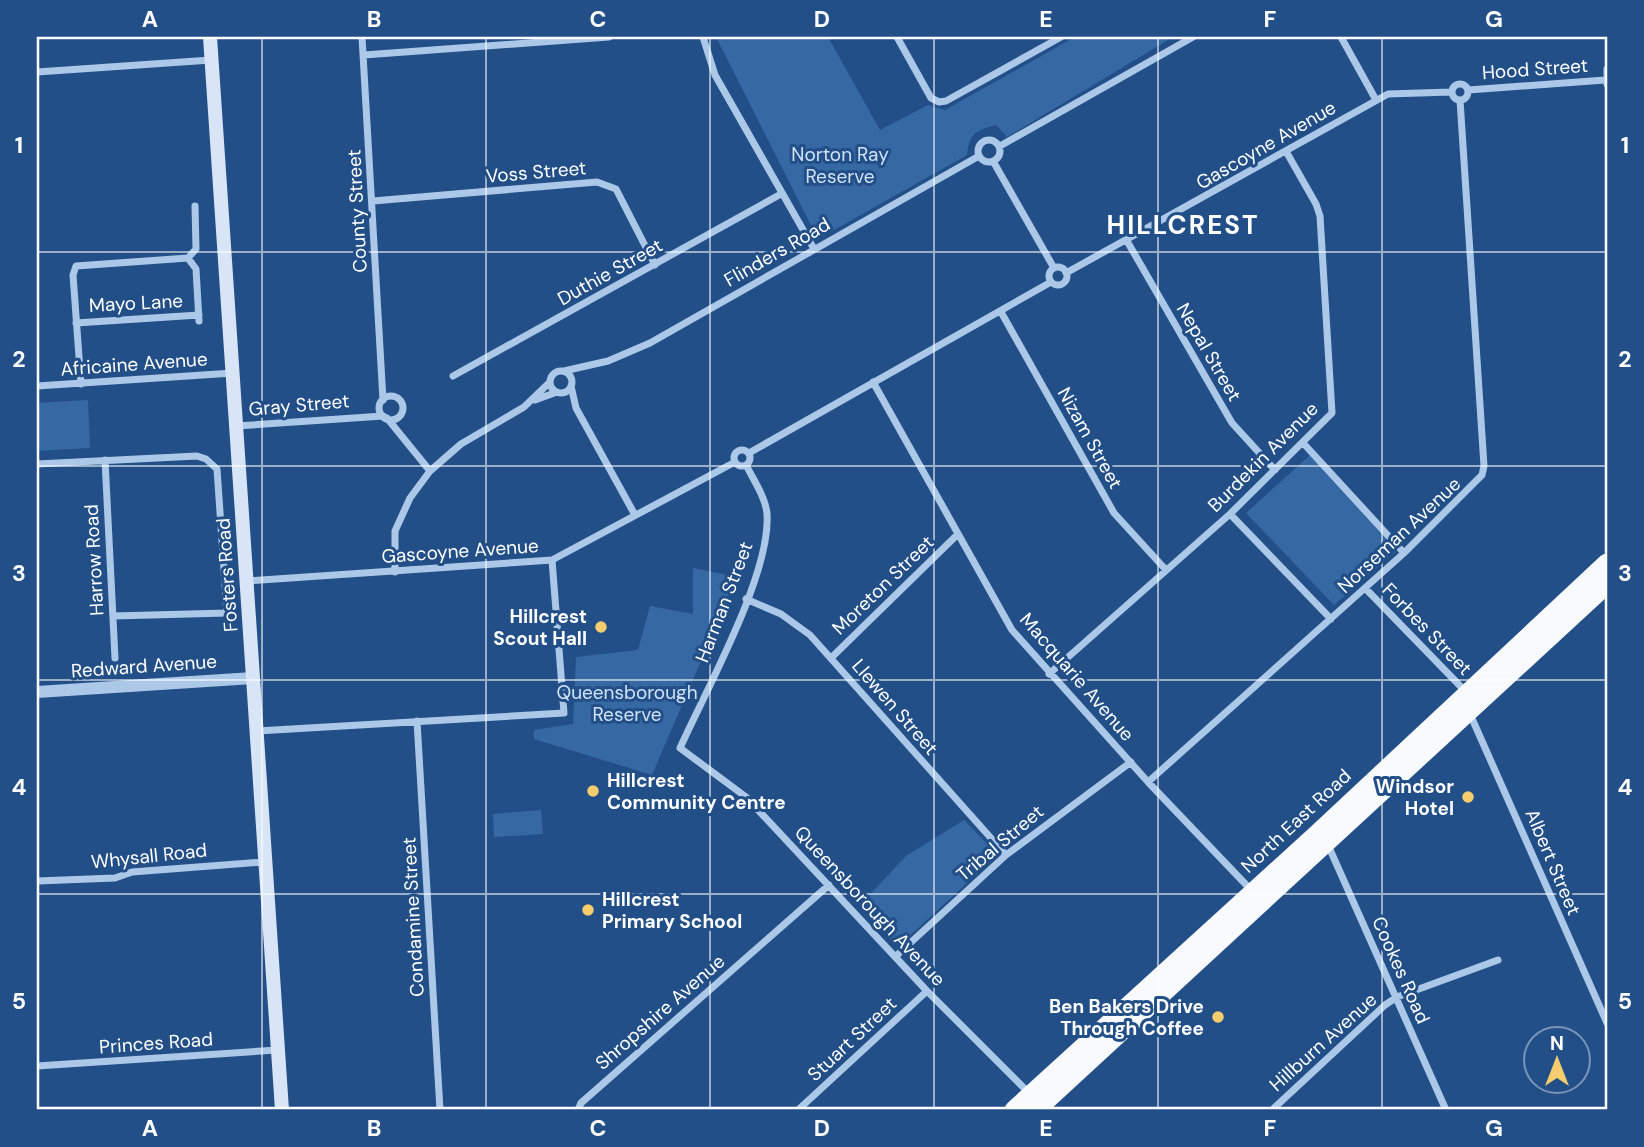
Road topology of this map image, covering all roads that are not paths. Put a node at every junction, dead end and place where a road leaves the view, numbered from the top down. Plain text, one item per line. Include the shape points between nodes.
1 (211, 37) edge
2 (362, 37) edge
3 (609, 37) edge
4 (703, 37) edge
5 (897, 37) edge
6 (1061, 37) edge
7 (1193, 37) edge
8 (1341, 37) edge
9 (364, 55) junction
10 (212, 60) junction
11 (1607, 69) edge
12 (37, 72) edge
13 (1606, 82) edge
14 (1468, 90) junction
15 (1451, 92) junction
16 (1376, 100) junction
17 (1460, 100) junction
18 (1000, 146) junction
19 (1287, 153) junction
20 (979, 156) junction
21 (993, 161) junction
22 (781, 194) junction
23 (373, 201) junction
24 (195, 206) dead end
25 (1127, 241) junction
26 (814, 249) junction
27 (188, 258) junction
28 (654, 265) junction
29 (1054, 268) junction
30 (1066, 273) junction
31 (1051, 282) junction
32 (1001, 312) junction
33 (76, 323) junction
34 (587, 367) junction
35 (564, 371) junction
36 (233, 373) junction
37 (453, 376) dead end
38 (550, 382) junction
39 (873, 383) junction
40 (80, 384) junction
41 (383, 384) junction
42 (572, 384) junction
43 (37, 386) edge
44 (559, 393) junction
45 (393, 396) junction
46 (381, 402) junction
47 (531, 402) junction
48 (576, 408) junction
49 (364, 415) junction
50 (400, 415) junction
51 (385, 417) junction
52 (236, 426) junction
53 (396, 433) junction
54 (1304, 444) junction
55 (749, 453) junction
56 (105, 460) junction
57 (735, 462) junction
58 (37, 464) edge
59 (746, 465) junction
60 (1275, 470) junction
61 (430, 471) junction
62 (1230, 514) junction
63 (635, 515) junction
64 (957, 535) junction
65 (1404, 553) junction
66 (552, 560) junction
67 (1607, 562) edge
68 (1166, 570) junction
69 (395, 572) junction
70 (247, 581) junction
71 (1607, 584) edge
72 (1365, 588) junction
73 (746, 599) junction
74 (113, 616) junction
75 (1331, 620) junction
76 (832, 657) junction
77 (115, 658) dead end
78 (1049, 674) junction
79 (253, 678) junction
80 (37, 692) edge
81 (1469, 703) junction
82 (417, 721) junction
83 (257, 730) junction
84 (680, 748) joint
85 (1131, 762) junction
86 (1148, 782) junction
87 (1323, 839) junction
88 (1006, 855) junction
89 (264, 862) junction
90 (37, 881) edge
91 (829, 885) junction
92 (1259, 897) junction
93 (896, 956) junction
94 (1497, 960) dead end
95 (927, 991) junction
96 (1397, 998) junction
97 (1607, 1023) edge
98 (277, 1050) junction
99 (37, 1066) edge
100 (1036, 1103) edge
101 (282, 1110) edge
102 (440, 1110) edge
103 (578, 1110) edge
104 (798, 1110) edge
105 (1014, 1110) edge
106 (1272, 1110) edge
107 (1446, 1110) edge

1 - 10 main road, Fosters Road
2 - 9 street, County Street
3 - 9 street
4 - 22 street via 715,75
5 - 6 street via 931,98 939,102
7 - 18 street
8 - 16 street
9 - 23 street, County Street
10 - 12 street
10 - 36 main road, Fosters Road
11 - 13 street
13 - 14 street, Hood Street
14 - 15 street, Hood Street via 1458,84
14 - 17 street
15 - 16 street, Gascoyne Avenue via 1388,94
15 - 17 street
16 - 19 street, Gascoyne Avenue
17 - 65 street, Norseman Avenue via 1484,466 1477,482
18 - 20 street via 986,140 978,148
18 - 21 street
19 - 25 street, Gascoyne Avenue
19 - 54 street, Burdekin Avenue via 1320,216 1332,402 1329,418
20 - 21 street
20 - 26 street, Flinders Road
21 - 29 street
22 - 26 street
22 - 28 street, Duthie Street
23 - 28 street, Voss Street via 597,182 615,189
23 - 41 street, County Street
24 - 27 street via 196,249
25 - 30 street, Gascoyne Avenue
25 - 60 street, Nepal Street via 1232,423
26 - 34 street, Flinders Road via 650,343
27 - 33 street via 76,266
27 - 33 street, Mayo Lane via 196,269 199,318
28 - 37 street, Duthie Street
29 - 30 street
29 - 31 street via 1049,274
30 - 31 street via 1062,284
31 - 32 street
32 - 39 street
32 - 68 street, Nizam Street via 1114,513
33 - 40 street
34 - 35 street, Flinders Road
34 - 42 street, Flinders Road
35 - 38 street via 554,373
35 - 42 street
36 - 40 street, Africaine Avenue
36 - 52 main road, Fosters Road
38 - 44 street
38 - 47 street
39 - 55 street
39 - 64 street, Macquarie Avenue
40 - 43 street, Africaine Avenue
41 - 45 street
41 - 46 street, County Street
42 - 44 street, Flinders Road
42 - 48 street
44 - 47 street
44 - 48 street
45 - 46 street, Gray Street
45 - 50 street via 403,405
46 - 49 street, Gray Street
46 - 51 street, County Street
47 - 61 street via 461,444
48 - 63 street
49 - 51 street, Gray Street
49 - 52 street, Gray Street
50 - 51 street, Gray Street
50 - 53 street
51 - 53 street
52 - 70 main road, Fosters Road
53 - 61 street
54 - 60 street, Burdekin Avenue
54 - 65 street
55 - 57 street, Gascoyne Avenue via 737,451
55 - 59 street
56 - 58 street
56 - 74 street, Harrow Road
56 - 74 street via 197,456 217,469 227,613
57 - 59 street
57 - 63 street, Gascoyne Avenue
59 - 73 street, Harman Street via 767,512 764,552
60 - 62 street, Burdekin Avenue
61 - 69 street via 410,498 395,531
62 - 68 street, Burdekin Avenue
62 - 75 street
63 - 66 street, Gascoyne Avenue
64 - 76 street, Moreton Street
64 - 78 street, Macquarie Avenue via 1012,630
65 - 72 street, Norseman Avenue
66 - 69 street, Gascoyne Avenue
66 - 82 street via 564,713
67 - 81 highway, North East Road
68 - 78 street, Burdekin Avenue
69 - 70 street, Gascoyne Avenue
70 - 79 main road, Fosters Road
71 - 81 highway, North East Road
72 - 75 street, Norseman Avenue
72 - 81 street, Forbes Street
73 - 76 street, Llewen Street via 781,614
73 - 84 street, Harman Street
74 - 77 street, Harrow Road
75 - 86 street, Norseman Avenue
76 - 88 street, Llewen Street
78 - 85 street, Macquarie Avenue
79 - 80 street, Redward Avenue
79 - 83 main road, Fosters Road
81 - 87 highway, North East Road
81 - 97 street, Albert Street
82 - 83 street
82 - 102 street, Condamine Street
83 - 89 main road, Fosters Road
84 - 91 street, Queensborough Avenue via 746,797
85 - 86 street, Macquarie Avenue
85 - 88 street, Tribal Street
86 - 92 street, Macquarie Avenue
87 - 92 highway, North East Road
87 - 96 street, Cookes Road
88 - 93 street, Tribal Street
89 - 90 street, Whysall Road via 132,872 115,878
89 - 98 main road, Fosters Road
91 - 93 street, Queensborough Avenue
91 - 103 street, Shropshire Avenue
92 - 100 highway, North East Road
93 - 95 street, Queensborough Avenue
94 - 96 street, Hillburn Avenue
95 - 100 street, Queensborough Avenue
95 - 104 street, Stuart Street
96 - 106 street, Hillburn Avenue
96 - 107 street, Cookes Road
98 - 99 street, Princes Road
98 - 101 main road, Fosters Road
100 - 105 highway, North East Road

